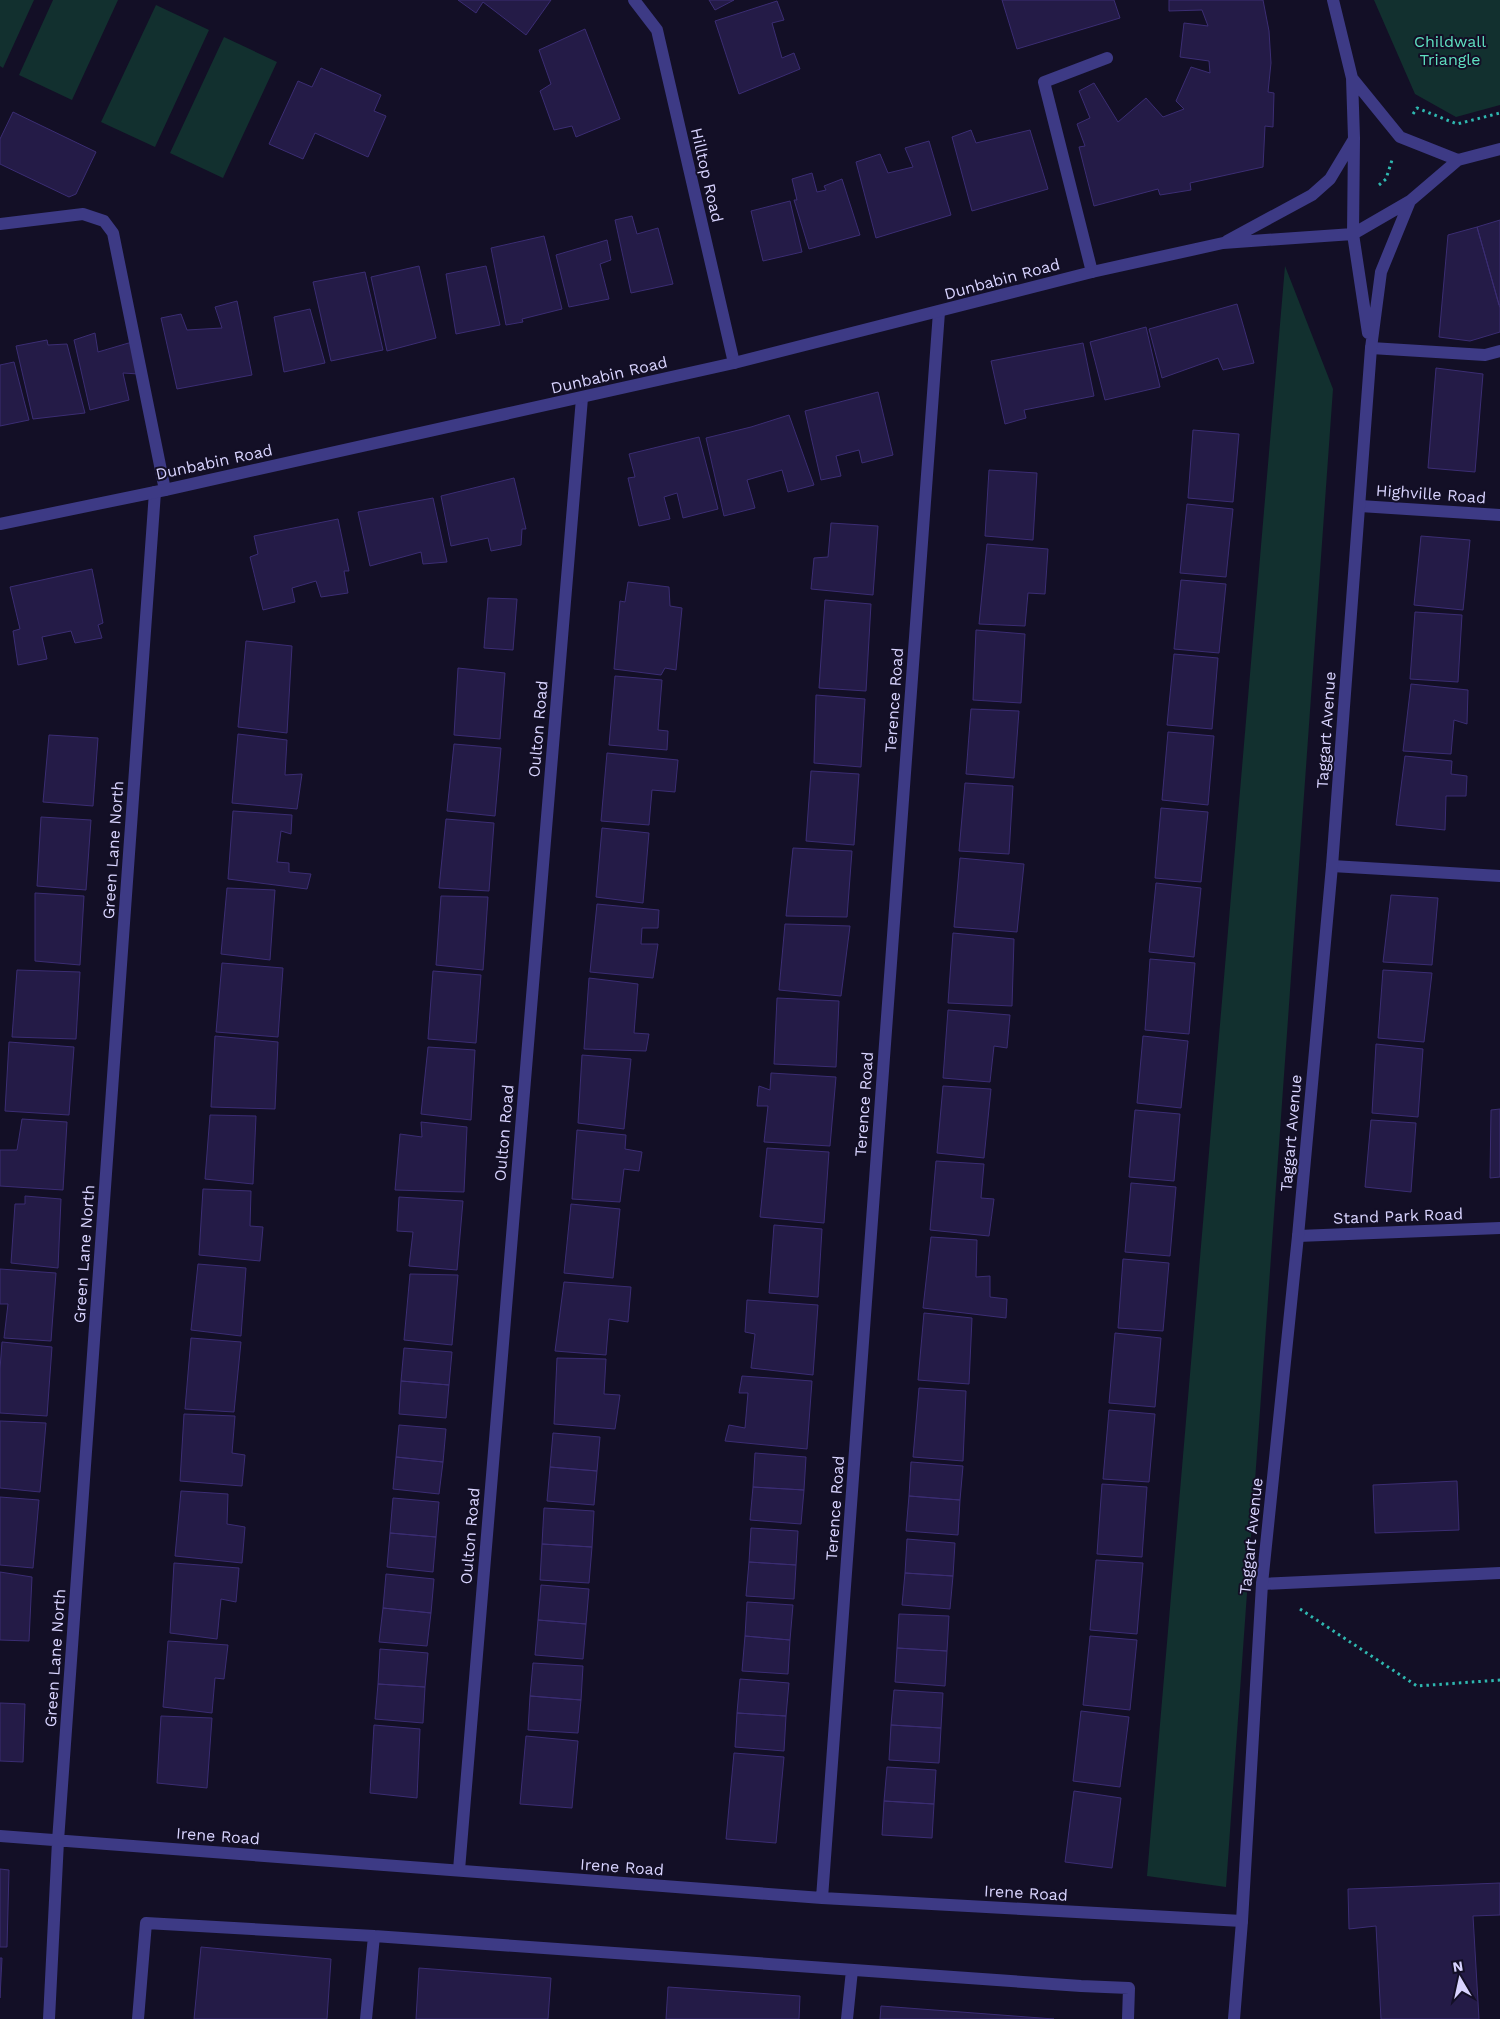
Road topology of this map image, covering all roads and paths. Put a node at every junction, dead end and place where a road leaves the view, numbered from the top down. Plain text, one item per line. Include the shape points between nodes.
1 (634, 0) edge
2 (1333, 0) edge
3 (1107, 58) dead end
4 (1352, 78) junction
5 (1354, 138) junction
6 (1500, 149) edge
7 (1458, 160) junction
8 (1410, 201) junction
9 (0, 224) edge
10 (1352, 234) junction
11 (1223, 243) junction
12 (1092, 272) junction
13 (939, 312) junction
14 (1370, 348) junction
15 (1500, 352) edge
16 (734, 363) junction
17 (582, 398) junction
18 (160, 491) junction
19 (1360, 506) junction
20 (1500, 515) edge
21 (0, 524) edge
22 (1332, 866) junction
23 (1500, 876) edge
24 (1500, 1228) edge
25 (1298, 1236) junction
26 (1500, 1572) edge
27 (1262, 1584) junction
28 (1500, 1680) edge
29 (0, 1836) edge
30 (58, 1841) junction
31 (458, 1870) junction
32 (822, 1898) junction
33 (1242, 1921) junction
34 (374, 1936) junction
35 (852, 1970) junction
36 (50, 2019) edge
37 (138, 2019) edge
38 (366, 2019) edge
39 (847, 2019) edge
40 (1128, 2019) edge
41 (1234, 2019) edge

1 - 16 street, Hilltop Road via 656,30
2 - 4 street
3 - 12 street via 1044,82
4 - 5 street, Taggart Avenue
4 - 7 street via 1400,138
5 - 10 street, Taggart Avenue
5 - 11 street, Dunbabin Road via 1330,179 1312,195
6 - 7 street
7 - 8 street
8 - 10 street
8 - 14 street, Taggart Avenue via 1381,272
9 - 18 street, Green Lane North via 83,214 104,222 113,233
10 - 11 street, Dunbabin Road
10 - 14 street, Taggart Avenue
11 - 12 street, Dunbabin Road
12 - 13 street, Dunbabin Road
13 - 16 street, Dunbabin Road
13 - 32 street, Terence Road
14 - 15 street via 1485,355
14 - 19 street, Taggart Avenue
16 - 17 street, Dunbabin Road
17 - 18 street, Dunbabin Road
17 - 31 street, Oulton Road
18 - 21 street, Dunbabin Road
18 - 30 street, Green Lane North
19 - 20 street, Highville Road
19 - 22 street, Taggart Avenue
22 - 23 street
22 - 25 street, Taggart Avenue
24 - 25 street, Stand Park Road
25 - 27 street, Taggart Avenue
26 - 27 street
27 - 28 path via 1417,1686
27 - 33 street, Taggart Avenue
29 - 30 street, Irene Road
30 - 31 street, Irene Road
30 - 36 street, Green Lane North
31 - 32 street, Irene Road
32 - 33 street, Irene Road
33 - 41 street, Taggart Avenue
34 - 35 street
34 - 37 street via 146,1923
34 - 38 street
35 - 39 street
35 - 40 street via 1129,1988

